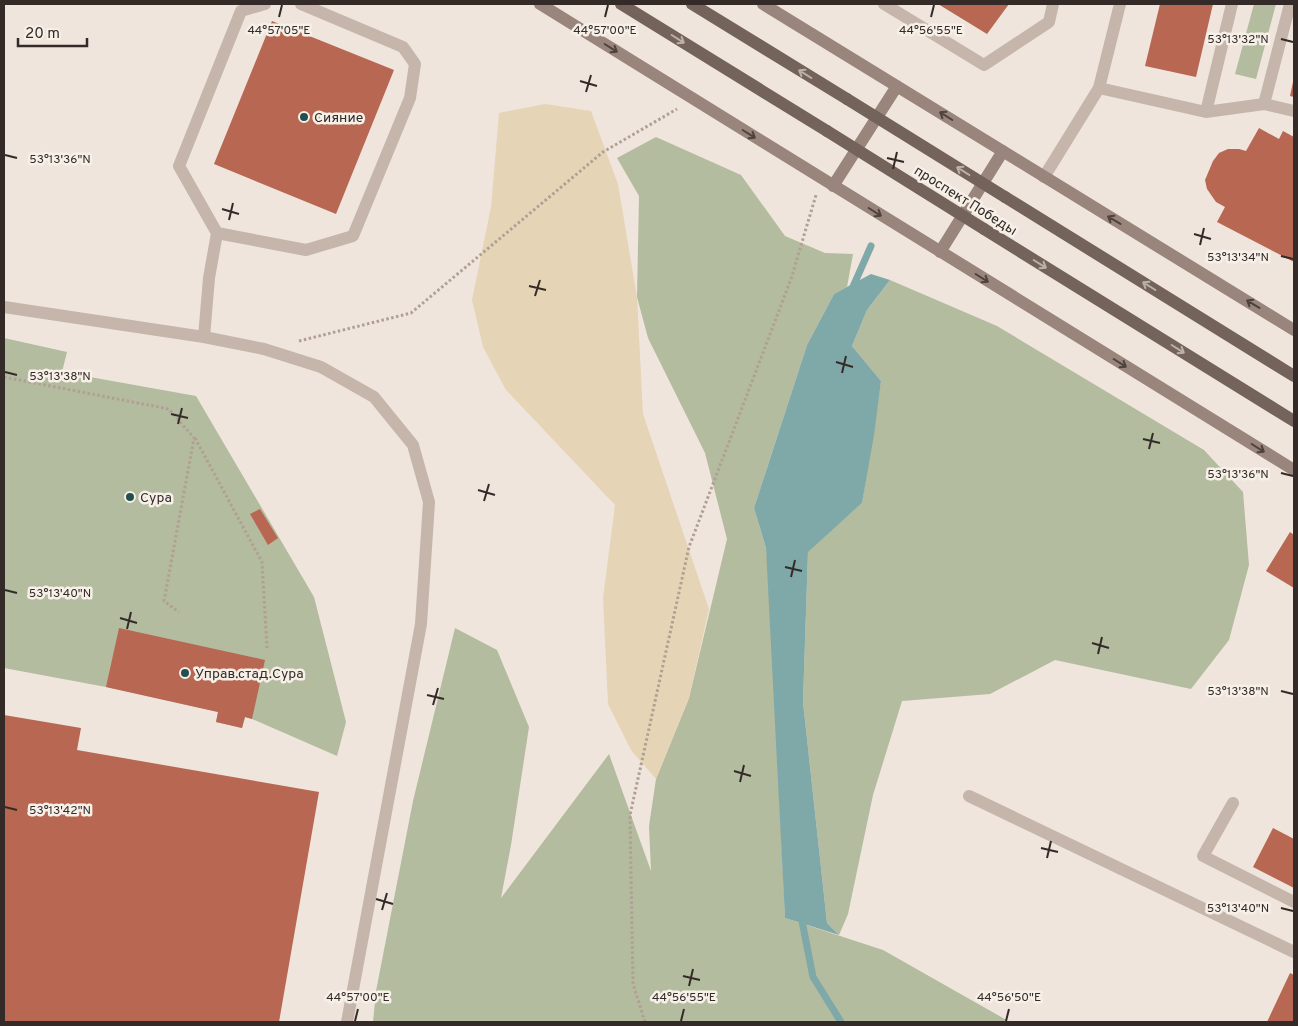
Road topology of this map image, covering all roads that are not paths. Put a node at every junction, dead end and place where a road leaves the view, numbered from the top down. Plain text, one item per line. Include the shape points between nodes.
1 (265, 4) edge
2 (301, 4) edge
3 (540, 4) edge
4 (621, 4) edge
5 (692, 4) edge
6 (763, 4) edge
7 (884, 4) edge
8 (1053, 4) edge
9 (1120, 4) edge
10 (1232, 4) edge
11 (1290, 4) edge
12 (896, 86) junction
13 (1099, 88) junction
14 (1264, 104) junction
15 (1294, 111) edge
16 (1206, 112) junction
17 (1003, 151) junction
18 (1044, 177) junction
19 (833, 186) junction
20 (217, 233) junction
21 (940, 252) junction
22 (4, 307) edge
23 (1294, 330) edge
24 (204, 337) junction
25 (1294, 376) edge
26 (1294, 421) edge
27 (1294, 470) edge
28 (969, 796) dead end
29 (1233, 803) dead end
30 (1294, 902) edge
31 (1294, 952) edge
32 (346, 1022) edge

1 - 20 street via 242,11 179,166
2 - 20 street via 403,47 415,64 410,98 353,236 306,250
3 -> 19 street
4 -> 26 main road, проспект Победы, bridge
25 -> 5 main road, проспект Победы, bridge
6 - 12 street
7 - 8 street via 984,65 1049,22
9 - 13 street
10 - 16 street
11 - 14 street
17 -> 12 street
12 - 19 street
13 - 16 street
13 - 18 street
14 - 15 street
14 - 16 street
17 - 18 street
17 - 21 street
23 -> 18 street
19 -> 21 street
20 - 24 street
21 -> 27 street
22 - 24 street
24 - 32 street via 264,349 321,368 374,397 413,445 429,502 421,624
28 - 31 street
29 - 30 street via 1203,856

